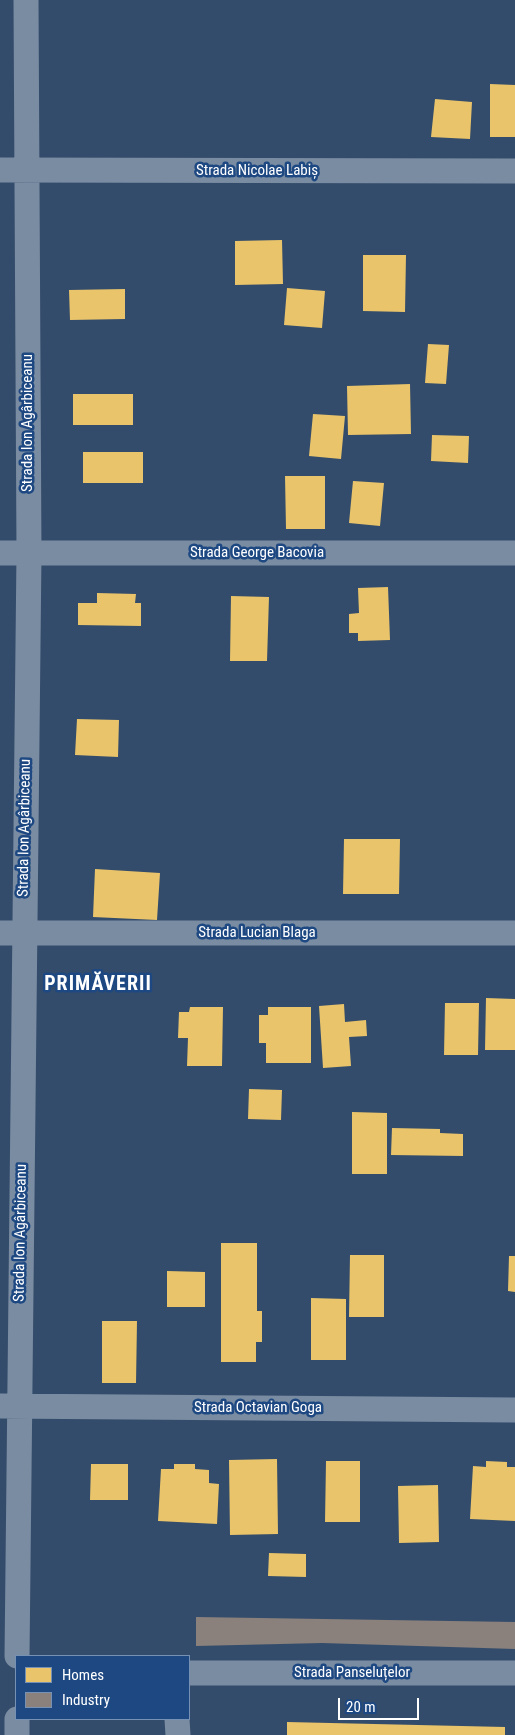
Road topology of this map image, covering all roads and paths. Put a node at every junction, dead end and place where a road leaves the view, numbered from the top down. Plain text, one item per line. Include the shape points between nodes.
1 (26, 0) edge
2 (0, 170) edge
3 (27, 170) junction
4 (515, 171) edge
5 (0, 553) edge
6 (29, 553) junction
7 (515, 553) edge
8 (12, 933) edge
9 (515, 933) edge
10 (10, 1406) edge
11 (515, 1410) edge
12 (18, 1655) edge
13 (190, 1673) edge
14 (515, 1673) edge
15 (17, 1720) edge
16 (177, 1720) edge
17 (17, 1735) edge
18 (178, 1735) edge

1 - 3 street, Strada Ion Agârbiceanu
2 - 3 street, Strada Nicolae Labiș
3 - 4 street, Strada Nicolae Labiș
3 - 6 street, Strada Ion Agârbiceanu
5 - 6 street, Strada George Bacovia
6 - 7 street, Strada George Bacovia
6 - 8 street, Strada Ion Agârbiceanu
8 - 9 street, Strada Lucian Blaga
8 - 10 street, Strada Ion Agârbiceanu
10 - 11 street, Strada Octavian Goga
10 - 12 street, Strada Ion Agârbiceanu
13 - 14 street, Strada Panseluțelor
15 - 17 street
16 - 18 street

